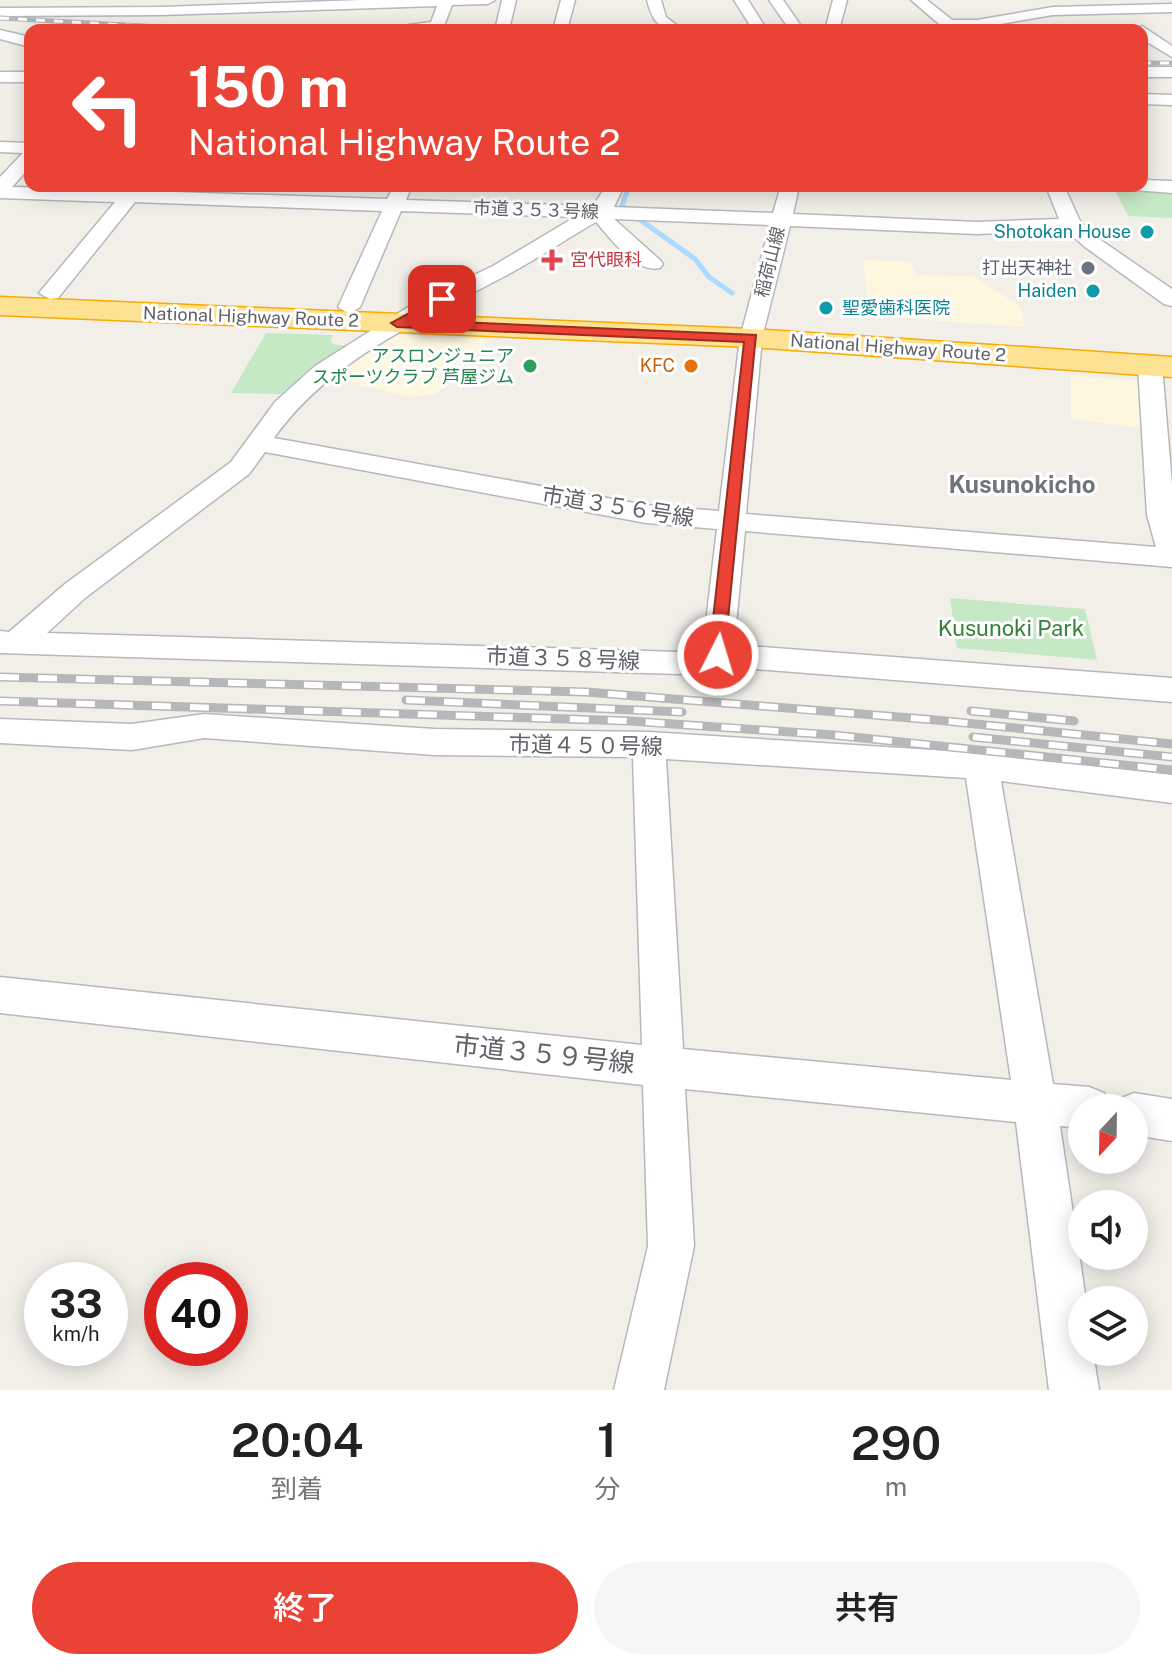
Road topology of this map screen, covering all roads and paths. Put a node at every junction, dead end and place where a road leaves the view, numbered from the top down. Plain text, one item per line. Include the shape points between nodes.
1 (488, 0) edge
2 (509, 0) edge
3 (568, 0) edge
4 (654, 0) edge
5 (741, 0) edge
6 (776, 0) edge
7 (840, 0) edge
8 (918, 0) edge
9 (446, 2) edge
10 (326, 3) edge
11 (1070, 5) edge
12 (164, 6) edge
13 (1172, 8) edge
14 (1121, 9) junction
15 (0, 12) edge
16 (150, 24) edge
17 (318, 24) edge
18 (438, 24) edge
19 (503, 24) edge
20 (562, 24) edge
21 (667, 24) edge
22 (756, 24) edge
23 (793, 24) edge
24 (834, 24) edge
25 (947, 24) edge
26 (973, 24) edge
27 (1136, 24) edge
28 (0, 34) edge
29 (1148, 37) edge
30 (24, 40) edge
31 (1172, 53) edge
32 (1148, 54) edge
33 (1148, 72) edge
34 (1172, 72) edge
35 (24, 78) edge
36 (3, 80) edge
37 (1148, 99) edge
38 (1172, 100) edge
39 (0, 147) edge
40 (24, 148) edge
41 (24, 163) edge
42 (1148, 186) edge
43 (1172, 187) edge
44 (0, 190) edge
45 (24, 190) edge
46 (134, 192) edge
47 (612, 192) edge
48 (788, 192) edge
49 (1058, 192) edge
50 (398, 195) edge
51 (598, 212) junction
52 (779, 221) junction
53 (1071, 224) junction
54 (653, 264) dead end
55 (0, 291) edge
56 (50, 293) junction
57 (1172, 299) edge
58 (0, 306) edge
59 (349, 307) junction
60 (409, 316) junction
61 (753, 330) junction
62 (1165, 362) edge
63 (259, 443) junction
64 (730, 522) junction
65 (1172, 556) edge
66 (8, 642) edge
67 (718, 655) junction
68 (1172, 690) edge
69 (0, 731) edge
70 (649, 745) junction
71 (981, 766) junction
72 (1172, 789) edge
73 (0, 995) edge
74 (663, 1067) junction
75 (1035, 1101) junction
76 (1068, 1105) edge
77 (1148, 1116) edge
78 (1172, 1120) edge
79 (639, 1390) edge
80 (1074, 1390) edge

1 - 9 street
2 - 19 street
3 - 20 street
4 - 21 street via 659,19
5 - 22 street
6 - 23 street
7 - 24 street
8 - 25 street
9 - 10 street
9 - 18 street
10 - 12 street
10 - 17 street
11 - 14 street
11 - 26 street
12 - 15 street
12 - 16 street
13 - 14 street
14 - 27 street
28 - 30 street
29 - 31 street
31 - 32 street
33 - 34 street
35 - 36 street
37 - 38 street
39 - 40 street
41 - 44 street
42 - 43 street
44 - 45 street, 市道３５３号線
46 - 50 street, 市道３５３号線
46 - 56 street
47 - 51 street
48 - 52 street, 稲荷山線
49 - 53 street
50 - 51 street, 市道３５３号線
50 - 59 street
51 - 52 street, 市道３５３号線
51 - 54 street
51 - 60 street
52 - 53 street, 市道３５３号線 via 977,228
52 - 61 street, 稲荷山線
53 - 57 street
55 - 56 highway, National Highway Route 2
56 - 59 highway, National Highway Route 2
58 - 60 highway, National Highway Route 2
59 - 60 highway, National Highway Route 2
60 - 61 highway, National Highway Route 2
60 - 63 street via 323,371 284,407
61 - 62 highway, National Highway Route 2
61 - 64 street, 稲荷山線
62 - 65 street via 1161,515
63 - 64 street, 市道３５６号線 via 646,514
63 - 66 street via 240,468
64 - 65 street, 市道３５６号線
64 - 67 street, 稲荷山線
66 - 67 street, 市道３５８号線 via 679,663
67 - 68 street, 市道３５８号線
69 - 70 street, 市道４５０号線 via 132,737 204,726 434,742
70 - 71 street, 市道４５０号線
70 - 74 street
71 - 72 street, 市道４５０号線
71 - 75 street
73 - 74 street, 市道３５９号線
74 - 75 street, 市道３５９号線
74 - 79 street via 671,1246
75 - 76 street, 市道３５９号線
75 - 80 street
77 - 78 street

